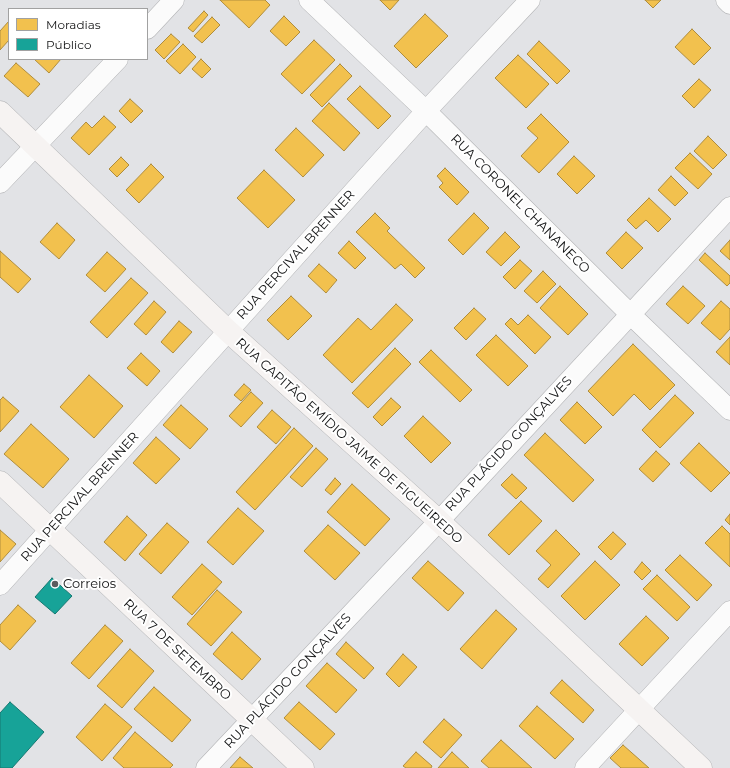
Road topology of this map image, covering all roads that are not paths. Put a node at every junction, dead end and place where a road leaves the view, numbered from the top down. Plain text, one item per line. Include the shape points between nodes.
1 (174, 0) edge
2 (309, 0) edge
3 (530, 0) edge
4 (726, 0) edge
5 (730, 4) edge
6 (148, 27) edge
7 (117, 60) edge
8 (426, 111) junction
9 (0, 112) edge
10 (36, 145) junction
11 (0, 183) edge
12 (730, 207) edge
13 (630, 314) junction
14 (228, 331) junction
15 (730, 410) edge
16 (0, 482) edge
17 (439, 521) junction
18 (50, 530) junction
19 (0, 585) edge
20 (730, 611) edge
21 (639, 709) junction
22 (251, 720) junction
23 (206, 768) edge
24 (303, 768) edge
25 (585, 768) edge
26 (701, 768) edge

1 - 6 street
2 - 8 street, RUA CORONEL CHANANECO
3 - 8 street, RUA PERCIVAL BRENNER
4 - 5 street
7 - 10 street
8 - 13 street, RUA CORONEL CHANANECO
8 - 14 street, RUA PERCIVAL BRENNER
9 - 10 main road, RUA CAPITÃO EMÍDIO JAIME DE FIGUEIREDO
10 - 11 street
10 - 14 main road, RUA CAPITÃO EMÍDIO JAIME DE FIGUEIREDO
12 - 13 street, RUA PLÁCIDO GONÇALVES
13 - 15 street, RUA CORONEL CHANANECO
13 - 17 street, RUA PLÁCIDO GONÇALVES
14 - 17 main road, RUA CAPITÃO EMÍDIO JAIME DE FIGUEIREDO
14 - 18 street, RUA PERCIVAL BRENNER
16 - 18 main road, RUA 7 DE SETEMBRO
17 - 21 main road, RUA CAPITÃO EMÍDIO JAIME DE FIGUEIREDO
17 - 22 street, RUA PLÁCIDO GONÇALVES
18 - 19 street, RUA PERCIVAL BRENNER
18 - 22 main road, RUA 7 DE SETEMBRO
20 - 21 street
21 - 25 street
21 - 26 main road, RUA CAPITÃO EMÍDIO JAIME DE FIGUEIREDO
22 - 23 street, RUA PLÁCIDO GONÇALVES
22 - 24 main road, RUA 7 DE SETEMBRO

